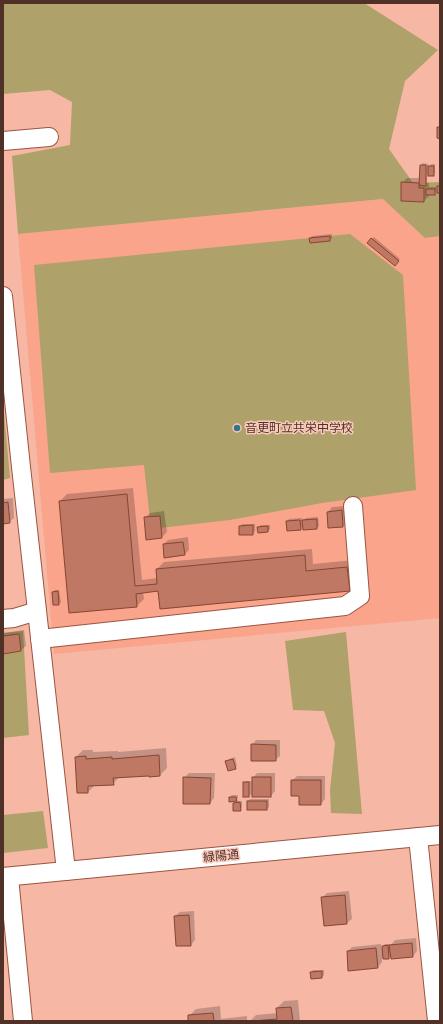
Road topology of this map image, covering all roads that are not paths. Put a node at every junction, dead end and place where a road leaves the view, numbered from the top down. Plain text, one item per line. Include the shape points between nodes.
1 (49, 137) dead end
2 (3, 141) edge
3 (3, 296) edge
4 (353, 506) dead end
5 (37, 612) junction
6 (3, 619) edge
7 (40, 639) junction
8 (440, 835) edge
9 (418, 837) junction
10 (66, 871) junction
11 (6, 877) edge
12 (23, 1021) edge
13 (437, 1021) edge

1 - 2 street
3 - 5 street
4 - 7 street via 360,596 345,606
5 - 6 street
5 - 7 street
7 - 10 street
8 - 9 street, 緑陽通
9 - 10 street, 緑陽通
9 - 13 street
10 - 11 street, 緑陽通
11 - 12 street

